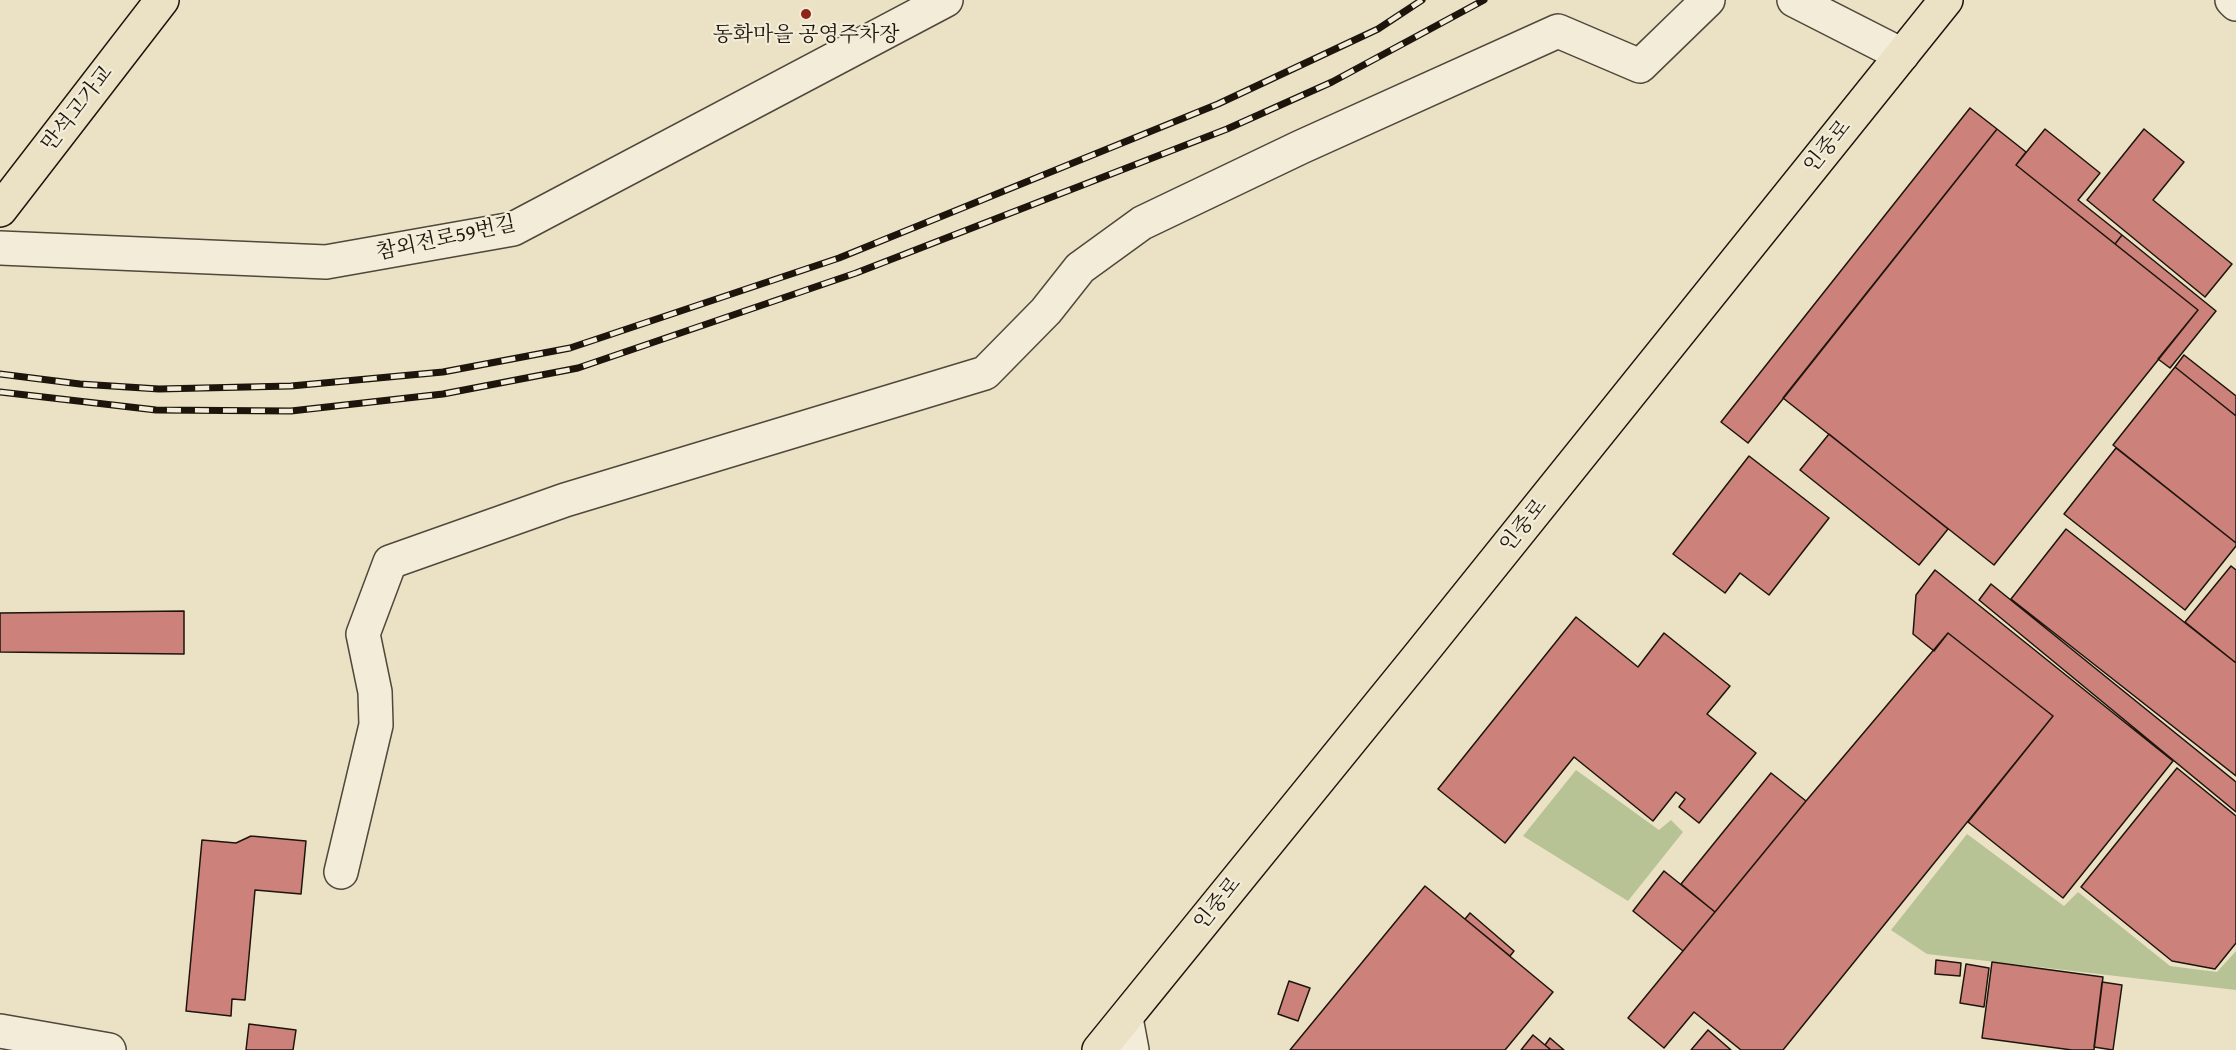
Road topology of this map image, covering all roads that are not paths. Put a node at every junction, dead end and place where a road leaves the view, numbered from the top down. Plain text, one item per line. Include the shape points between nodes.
1 (946, 0) edge
2 (1708, 0) edge
3 (1794, 0) edge
4 (1946, 0) edge
5 (2232, 0) edge
6 (159, 4) edge
7 (2236, 4) edge
8 (1902, 55) junction
9 (0, 210) edge
10 (0, 248) edge
11 (341, 872) dead end
12 (1126, 1018) junction
13 (0, 1031) edge
14 (109, 1050) edge
15 (1099, 1050) edge
16 (1132, 1050) edge

1 - 10 street, 참외전로59번길 via 513,229 326,262
2 - 11 street via 1640,66 1558,31 1142,223 1080,268 1046,311 985,373 565,500 390,562 363,634 375,692 376,725
3 - 8 street
4 - 8 main road, 인중로
5 - 7 street
6 - 9 main road, 만석고가교
8 - 12 main road, 인중로
12 - 15 main road, 인중로
12 - 16 street
13 - 14 street

